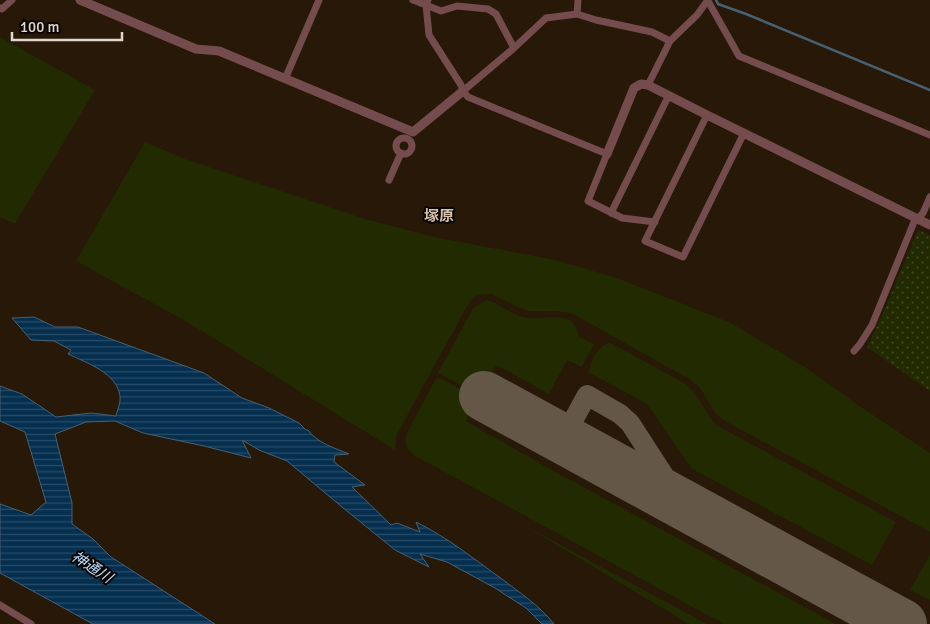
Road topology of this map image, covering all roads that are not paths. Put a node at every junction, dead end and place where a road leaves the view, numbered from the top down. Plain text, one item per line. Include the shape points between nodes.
1 (12, 0) edge
2 (80, 0) edge
3 (319, 0) edge
4 (413, 0) edge
5 (578, 0) edge
6 (708, 1) edge
7 (427, 2) edge
8 (0, 8) edge
9 (577, 14) junction
10 (670, 41) junction
11 (514, 48) junction
12 (285, 79) junction
13 (648, 85) junction
14 (463, 91) junction
15 (669, 96) junction
16 (707, 115) junction
17 (744, 133) junction
18 (409, 135) junction
19 (930, 135) edge
20 (607, 154) junction
21 (389, 180) dead end
22 (930, 197) edge
23 (611, 213) junction
24 (918, 218) junction
25 (654, 222) junction
26 (930, 225) edge
27 (854, 351) dead end
28 (0, 606) edge
29 (31, 624) edge

1 - 8 street
2 - 12 street via 196,48 219,51
3 - 12 street
4 - 7 street
5 - 9 street
6 - 10 street
6 - 19 street via 740,56
7 - 11 street via 441,11 457,6 488,9 496,14
7 - 14 street via 429,35
9 - 10 street via 652,32
9 - 11 street via 546,18
10 - 13 street
11 - 14 street
12 - 18 street
13 - 15 street
13 - 20 street via 634,88
14 - 18 street
14 - 20 street via 468,97
15 - 16 street
15 - 23 street
16 - 17 street
16 - 25 street
17 - 24 street
17 - 25 street via 683,257 645,240
18 - 21 street via 397,142 396,148 401,153
20 - 23 street via 588,201
22 - 24 street via 924,213
23 - 25 street via 622,218
24 - 26 street
24 - 27 street via 872,325
28 - 29 street

